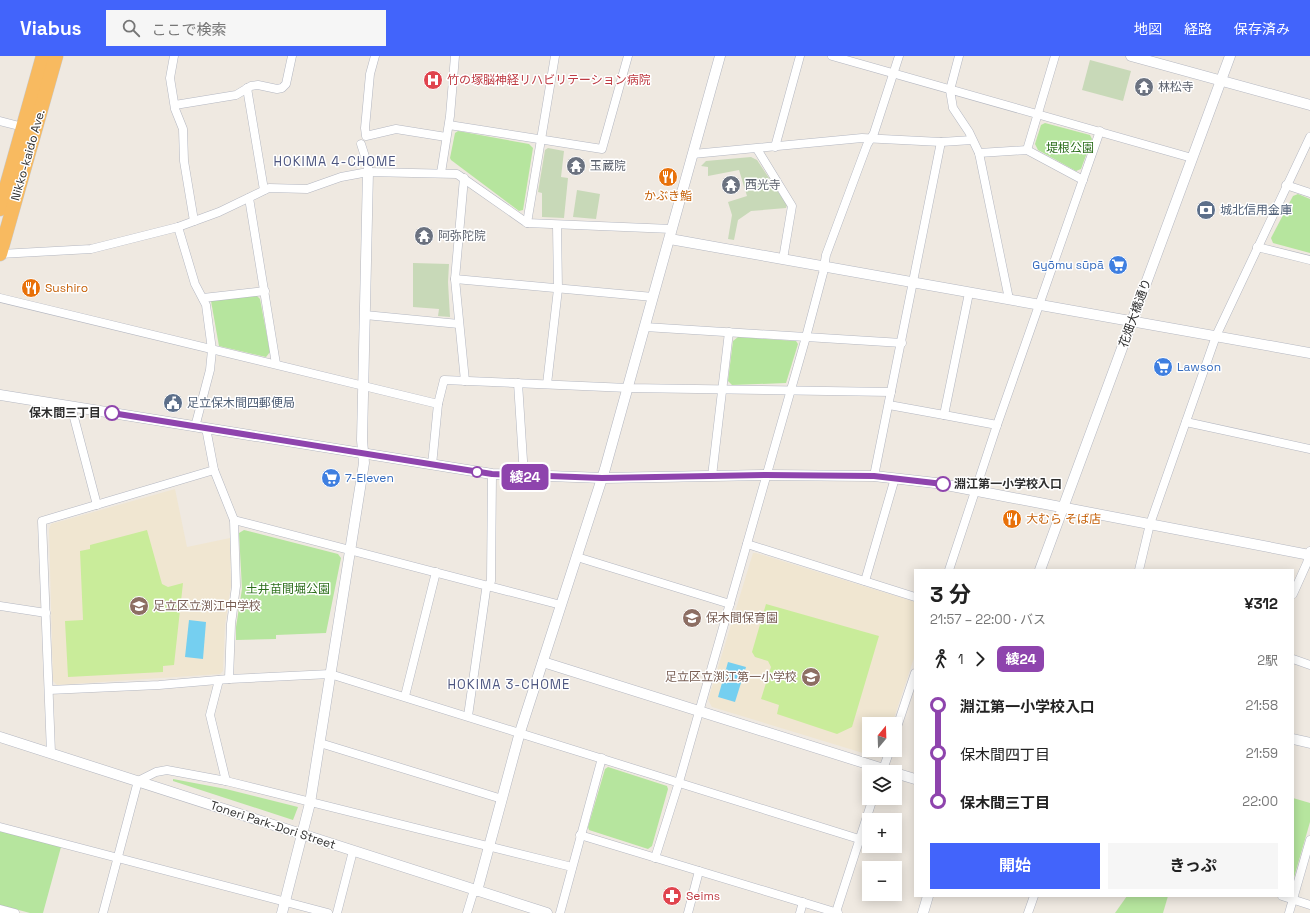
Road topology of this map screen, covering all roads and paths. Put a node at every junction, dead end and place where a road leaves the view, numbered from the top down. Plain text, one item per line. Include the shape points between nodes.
1 (43, 56) edge
2 (56, 56) edge
3 (174, 56) edge
4 (292, 56) edge
5 (375, 56) edge
6 (455, 56) edge
7 (555, 56) edge
8 (628, 56) edge
9 (720, 56) edge
10 (800, 56) edge
11 (832, 56) edge
12 (899, 56) edge
13 (959, 56) edge
14 (1055, 56) edge
15 (1131, 56) edge
16 (1230, 56) edge
17 (893, 73) junction
18 (1221, 80) junction
19 (247, 88) junction
20 (950, 90) junction
21 (175, 105) junction
22 (1310, 105) edge
23 (1038, 114) junction
24 (0, 121) edge
25 (449, 125) junction
26 (23, 127) junction
27 (1100, 131) junction
28 (446, 137) junction
29 (1310, 137) edge
30 (871, 138) junction
31 (541, 139) junction
32 (972, 140) junction
33 (941, 142) junction
34 (361, 144) dead end
35 (775, 147) junction
36 (757, 149) junction
37 (1028, 150) junction
38 (979, 153) junction
39 (693, 154) junction
40 (1192, 158) junction
41 (368, 172) junction
42 (441, 173) junction
43 (464, 178) junction
44 (1084, 180) junction
45 (1286, 185) junction
46 (264, 190) junction
47 (1310, 193) edge
48 (249, 198) junction
49 (0, 209) edge
50 (194, 221) junction
51 (527, 223) junction
52 (557, 225) junction
53 (178, 227) junction
54 (671, 234) junction
55 (1257, 247) junction
56 (0, 254) edge
57 (783, 259) junction
58 (1310, 260) edge
59 (824, 266) junction
60 (455, 279) junction
61 (913, 282) junction
62 (558, 289) junction
63 (265, 291) junction
64 (969, 293) junction
65 (653, 297) junction
66 (0, 298) edge
67 (203, 298) junction
68 (1009, 299) junction
69 (1040, 304) junction
70 (364, 314) junction
71 (1132, 321) junction
72 (459, 324) junction
73 (645, 327) junction
74 (729, 332) junction
75 (1216, 336) junction
76 (806, 337) junction
77 (902, 342) junction
78 (212, 350) junction
79 (1310, 353) edge
80 (276, 364) junction
81 (465, 381) junction
82 (518, 383) junction
83 (547, 384) junction
84 (363, 386) junction
85 (628, 388) junction
86 (723, 389) junction
87 (790, 389) junction
88 (891, 392) junction
89 (0, 395) edge
90 (438, 404) junction
91 (889, 405) junction
92 (71, 406) junction
93 (944, 415) junction
94 (1186, 422) junction
95 (998, 425) junction
96 (195, 426) junction
97 (206, 428) junction
98 (1310, 449) edge
99 (363, 454) junction
100 (432, 465) junction
101 (214, 470) junction
102 (492, 474) junction
103 (766, 475) junction
104 (524, 476) junction
105 (712, 476) junction
106 (874, 476) junction
107 (602, 478) junction
108 (896, 478) junction
109 (976, 490) junction
110 (97, 505) junction
111 (1064, 506) junction
112 (234, 520) junction
113 (1150, 524) junction
114 (747, 544) junction
115 (350, 549) junction
116 (1310, 554) edge
117 (577, 557) junction
118 (949, 569) edge
119 (1040, 569) edge
120 (1139, 569) edge
121 (436, 572) junction
122 (865, 581) junction
123 (489, 586) junction
124 (1294, 592) edge
125 (914, 597) edge
126 (730, 604) junction
127 (561, 605) junction
128 (0, 606) edge
129 (46, 613) junction
130 (1294, 659) edge
131 (543, 662) junction
132 (1310, 665) edge
133 (330, 674) junction
134 (914, 676) edge
135 (229, 679) junction
136 (219, 680) junction
137 (49, 690) junction
138 (405, 696) junction
139 (699, 711) junction
140 (468, 716) junction
141 (901, 717) edge
142 (520, 732) junction
143 (0, 737) edge
144 (1294, 738) edge
145 (320, 743) junction
146 (1310, 743) edge
147 (51, 753) junction
148 (602, 758) junction
149 (869, 765) edge
150 (902, 775) edge
151 (914, 779) edge
152 (138, 781) junction
153 (226, 781) junction
154 (679, 782) junction
155 (502, 799) junction
156 (310, 803) junction
157 (871, 805) edge
158 (0, 827) edge
159 (303, 835) junction
160 (580, 835) junction
161 (859, 839) junction
162 (1310, 840) edge
163 (490, 848) junction
164 (354, 851) junction
165 (118, 858) junction
166 (655, 858) junction
167 (572, 867) junction
168 (699, 871) junction
169 (476, 890) junction
170 (1294, 896) edge
171 (928, 897) edge
172 (1034, 897) edge
173 (1285, 897) edge
174 (1294, 897) edge
175 (1293, 900) junction
176 (285, 902) junction
177 (802, 902) junction
178 (1310, 905) edge
179 (0, 909) edge
180 (14, 913) edge
181 (103, 913) edge
182 (282, 913) edge
183 (328, 913) edge
184 (337, 913) edge
185 (467, 913) edge
186 (546, 913) edge
187 (560, 913) edge
188 (688, 913) edge
189 (800, 913) edge
190 (837, 913) edge
191 (923, 913) edge
192 (1028, 913) edge
193 (1289, 913) edge

1 - 26 highway, Nikko-kaido Ave.
2 - 56 highway, Nikko-kaido Ave.
3 - 21 street via 170,78
4 - 19 street via 286,84 282,88 258,85
5 - 28 street via 370,74 366,136 396,129
6 - 25 street
7 - 31 street
8 - 31 street via 602,149
9 - 39 street
10 - 35 street
11 - 17 street
12 - 17 street
13 - 20 street
14 - 23 street
15 - 18 street
16 - 18 street, 花畑大橋通り
17 - 20 street
17 - 30 street
18 - 22 street
18 - 40 street, 花畑大橋通り
19 - 21 street via 236,95
19 - 46 street
20 - 23 street
20 - 32 street via 953,108
21 - 50 street via 183,129 184,161
23 - 27 street
23 - 37 street
24 - 26 street
25 - 28 street
25 - 31 street
26 - 49 highway, Nikko-kaido Ave.
27 - 40 street
27 - 44 street
28 - 42 street
29 - 45 street
30 - 33 street
30 - 35 street
30 - 59 street
31 - 51 street
32 - 33 street
32 - 38 street
33 - 61 street
34 - 41 street
35 - 36 street
36 - 39 street
36 - 57 street via 792,206
37 - 38 street
37 - 44 street
38 - 68 street
39 - 54 street
40 - 71 street, 花畑大橋通り
41 - 42 street
41 - 46 street via 341,177 308,189 274,187
41 - 70 street
42 - 43 street via 457,174
43 - 51 street
43 - 60 street
44 - 69 street
45 - 47 street
45 - 55 street
46 - 48 street
48 - 50 street
48 - 63 street
50 - 53 street
51 - 52 street
52 - 54 street
52 - 62 street
53 - 56 street via 90,249
53 - 67 street via 195,284
54 - 57 street
54 - 65 street
55 - 58 street
55 - 75 street
57 - 59 street
59 - 61 street
59 - 76 street
60 - 62 street
60 - 72 street
61 - 64 street
61 - 77 street
62 - 65 street
62 - 83 street
63 - 67 street
63 - 80 street
64 - 68 street
64 - 93 street
65 - 73 street
66 - 78 street
67 - 78 street
68 - 69 street
69 - 71 street
69 - 95 street
70 - 72 street
70 - 84 street
71 - 75 street
71 - 111 street, 花畑大橋通り
72 - 81 street
73 - 74 street
73 - 85 street
74 - 76 street
74 - 86 street
75 - 79 street
75 - 94 street
76 - 77 street
76 - 87 street
77 - 88 street
78 - 80 street
78 - 96 street via 210,370
80 - 84 street
81 - 82 street
81 - 90 street via 444,380
82 - 83 street
82 - 104 street
83 - 85 street
84 - 90 street
84 - 99 street
85 - 86 street
85 - 107 street
86 - 87 street
86 - 105 street
87 - 88 street
87 - 103 street
88 - 91 street
89 - 92 street
90 - 100 street
91 - 93 street
91 - 106 street
92 - 96 street
92 - 110 street
93 - 95 street
94 - 98 street
94 - 113 street
95 - 109 street
96 - 97 street
97 - 99 street
97 - 101 street
99 - 100 street
99 - 115 street via 364,463
100 - 102 street
101 - 110 street
101 - 112 street
102 - 104 street
102 - 123 street
103 - 105 street
103 - 106 street
103 - 114 street
104 - 107 street
105 - 107 street
106 - 108 street
107 - 117 street
108 - 109 street
108 - 122 street
109 - 111 street
109 - 118 street
110 - 129 street via 42,521
111 - 113 street
111 - 119 street, 花畑大橋通り
112 - 115 street
112 - 135 street via 236,586 231,624
113 - 116 street
113 - 120 street
114 - 122 street
114 - 126 street
115 - 121 street
115 - 133 street
116 - 124 street
117 - 126 street
117 - 127 street
121 - 123 street
121 - 138 street
122 - 125 street
123 - 127 street
123 - 140 street via 486,590
126 - 139 street
127 - 131 street
128 - 129 street
129 - 137 street
130 - 132 street
131 - 139 street
131 - 142 street
133 - 135 street
133 - 138 street
133 - 145 street
134 - 141 street
135 - 136 street
136 - 137 street via 158,686
136 - 153 street via 210,715
137 - 147 street
138 - 140 street
139 - 149 street
139 - 154 street
140 - 142 street
142 - 148 street
142 - 155 street
143 - 147 street, Toneri Park-Dori Street
144 - 146 street
145 - 155 street
145 - 156 street
147 - 152 street, Toneri Park-Dori Street
148 - 154 street
148 - 160 street
150 - 151 street
152 - 153 street via 156,772 167,770
152 - 159 street, Toneri Park-Dori Street
152 - 165 street
153 - 156 street
154 - 161 street
154 - 166 street
155 - 163 street
156 - 159 street
156 - 163 street
157 - 161 street
158 - 165 street
159 - 164 street, Toneri Park-Dori Street
159 - 176 street
160 - 166 street
160 - 167 street
161 - 190 street
162 - 170 street
163 - 167 street
163 - 169 street
164 - 169 street, Toneri Park-Dori Street
164 - 184 street
165 - 176 street
165 - 181 street
166 - 168 street
167 - 187 street
168 - 177 street
168 - 188 street
169 - 185 street
169 - 186 street, Toneri Park-Dori Street
171 - 191 street
172 - 192 street
173 - 175 street
174 - 175 street
175 - 178 street
175 - 193 street
176 - 182 street
176 - 183 street
177 - 189 street
177 - 190 street
179 - 180 street

